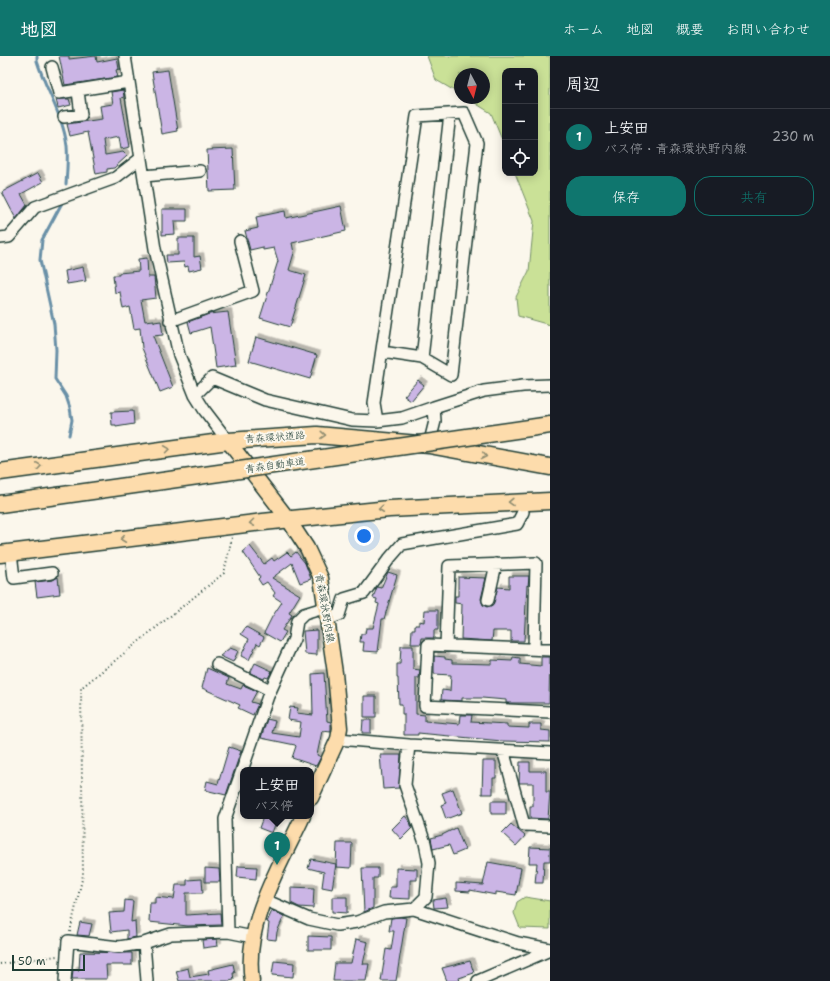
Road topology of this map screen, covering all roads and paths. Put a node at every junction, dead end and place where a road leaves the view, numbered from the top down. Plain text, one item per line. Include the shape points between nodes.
1 (125, 56) edge
2 (52, 67) dead end
3 (129, 82) junction
4 (78, 91) junction
5 (450, 114) junction
6 (64, 117) dead end
7 (141, 158) junction
8 (200, 171) dead end
9 (144, 176) junction
10 (0, 238) edge
11 (240, 241) dead end
12 (170, 321) junction
13 (382, 352) junction
14 (422, 358) junction
15 (550, 385) edge
16 (195, 395) junction
17 (434, 407) junction
18 (377, 421) junction
19 (550, 425) edge
20 (228, 440) junction
21 (429, 445) junction
22 (550, 467) edge
23 (0, 472) edge
24 (550, 500) edge
25 (0, 504) edge
26 (523, 512) dead end
27 (288, 519) junction
28 (230, 526) junction
29 (5, 554) edge
30 (496, 564) junction
31 (52, 573) dead end
32 (488, 600) dead end
33 (327, 613) junction
34 (446, 646) junction
35 (534, 649) junction
36 (550, 650) edge
37 (217, 664) dead end
38 (270, 690) junction
39 (550, 712) edge
40 (338, 739) junction
41 (409, 745) junction
42 (504, 750) junction
43 (550, 753) edge
44 (243, 767) edge
45 (240, 776) edge
46 (314, 791) edge
47 (302, 819) edge
48 (550, 826) edge
49 (265, 900) junction
50 (414, 910) junction
51 (228, 932) junction
52 (253, 937) junction
53 (68, 941) junction
54 (144, 943) junction
55 (550, 949) edge
56 (66, 955) junction
57 (0, 964) edge
58 (64, 981) edge
59 (147, 981) edge
60 (252, 981) edge
61 (478, 981) edge

1 - 3 street
2 - 4 street via 59,93
3 - 4 street
3 - 7 street
4 - 6 street via 81,115
5 - 13 street via 417,116
5 - 14 street
5 - 14 street via 464,113 477,144 451,375
7 - 9 street
7 - 10 street via 115,178 35,207 9,237
8 - 9 street
9 - 12 street via 155,249
11 - 12 street via 253,291
12 - 16 street via 179,354
13 - 14 street
13 - 18 street via 374,403
15 - 17 street via 484,391
16 - 18 street via 212,378 265,400 352,420
16 - 20 street
17 - 18 street via 402,418
17 - 21 street via 435,421
19 - 25 highway, 青森自動車道, bridge
20 -> 21 highway, 青森環状道路 via 317,434
23 -> 20 highway, 青森環状道路
20 - 27 main road, 青森環状野内線
21 -> 22 highway, 青森環状道路
24 -> 27 highway via 389,509
26 - 33 street via 517,524 402,544 364,593 344,600 339,615
27 -> 28 highway
27 - 33 main road, 青森環状野内線 via 317,566
28 -> 29 highway
28 - 53 path via 233,540 224,572 81,688 83,875
29 - 31 street via 14,578
30 - 32 street
30 - 34 street via 449,566
30 - 35 street via 536,563
33 - 38 street via 304,614 297,621 294,639
33 - 40 main road, 青森環状野内線 via 340,713
34 - 35 street
34 - 39 street via 428,645 425,706
35 - 36 street
37 - 38 street
38 - 44 street
40 - 41 street
40 - 46 main road, 青森環状野内線
41 - 42 street
41 - 50 street via 404,785 425,843 429,863 426,897
42 - 43 street
42 - 48 street via 524,825
45 - 51 street via 225,819
47 - 49 main road
49 - 50 street via 309,919 337,925 357,922 384,912
49 - 52 main road via 256,921
50 - 55 street via 518,943
51 - 52 street
51 - 54 street via 171,934
52 - 60 main road via 250,961
53 - 54 street via 119,947
53 - 56 street
54 - 59 street
55 - 61 street
56 - 57 path
56 - 58 street

